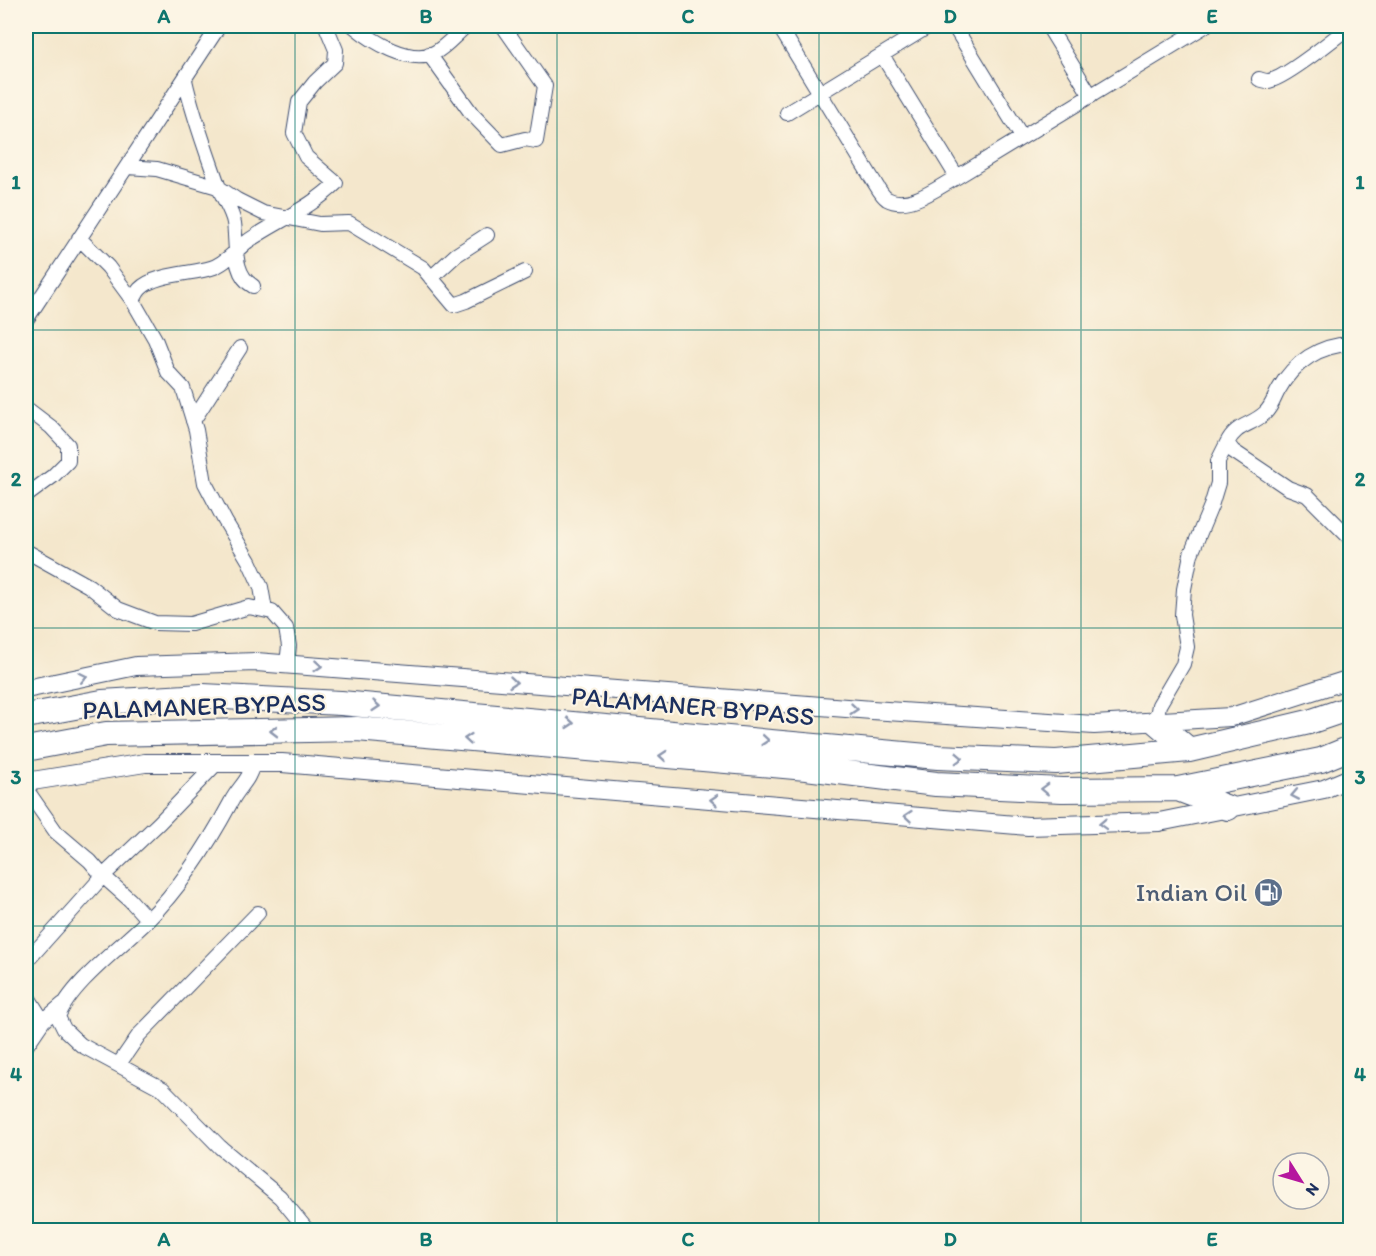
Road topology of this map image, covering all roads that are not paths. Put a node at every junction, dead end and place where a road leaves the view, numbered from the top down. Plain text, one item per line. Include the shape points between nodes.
1 (219, 26) edge
2 (326, 26) edge
3 (354, 26) edge
4 (466, 26) edge
5 (503, 26) edge
6 (779, 26) edge
7 (929, 26) edge
8 (954, 26) edge
9 (1048, 26) edge
10 (1205, 26) edge
11 (1350, 26) edge
12 (429, 54) junction
13 (882, 55) junction
14 (1259, 79) dead end
15 (185, 80) junction
16 (820, 93) junction
17 (1091, 96) junction
18 (788, 113) dead end
19 (1022, 137) junction
20 (127, 167) junction
21 (957, 177) junction
22 (218, 187) junction
23 (287, 218) junction
24 (487, 235) dead end
25 (79, 238) junction
26 (237, 251) junction
27 (525, 272) dead end
28 (431, 278) junction
29 (253, 286) dead end
30 (133, 301) junction
31 (26, 320) edge
32 (1350, 344) edge
33 (240, 348) dead end
34 (26, 408) edge
35 (193, 421) junction
36 (1227, 443) junction
37 (26, 496) edge
38 (1350, 538) edge
39 (26, 550) edge
40 (265, 610) junction
41 (287, 664) junction
42 (1350, 679) edge
43 (26, 689) edge
44 (1350, 708) edge
45 (26, 716) edge
46 (1156, 722) junction
47 (1350, 748) edge
48 (26, 749) edge
49 (1189, 750) junction
50 (217, 763) junction
51 (253, 763) junction
52 (1350, 778) edge
53 (26, 782) edge
54 (26, 789) edge
55 (1178, 789) junction
56 (1228, 808) junction
57 (103, 876) junction
58 (258, 913) dead end
59 (148, 920) junction
60 (26, 962) edge
61 (26, 994) edge
62 (63, 1004) junction
63 (43, 1021) junction
64 (26, 1046) edge
65 (119, 1064) junction
66 (307, 1230) edge

1 - 15 street
2 - 23 street via 336,50 335,63 299,102 294,133 306,157 336,183
3 - 12 street via 393,50 418,56
4 - 12 street
5 - 12 street via 545,86 536,141 525,139 502,146 472,114
6 - 16 street
7 - 13 street
8 - 19 street
9 - 17 street
10 - 17 street
11 - 14 street via 1275,79
13 - 16 street
13 - 21 street
15 - 20 street
15 - 22 street
16 - 18 street
16 - 21 street via 885,198 898,203 910,201
17 - 19 street
19 - 21 street
20 - 22 street via 157,169
20 - 25 street
22 - 23 street via 263,213
22 - 26 street via 234,219
23 - 26 street
23 - 28 street via 320,224 349,223
24 - 28 street via 456,255
25 - 30 street via 108,267
25 - 31 street
26 - 29 street via 238,267 245,281
26 - 30 street via 212,268 159,279 141,288
27 - 28 street via 454,304
30 - 35 street via 168,372 183,388
32 - 36 street via 1319,350 1304,360 1278,390 1267,411 1232,432
33 - 35 street
34 - 37 street via 68,445 68,461
35 - 40 street via 205,483 249,561 261,587
36 - 38 street via 1288,488 1307,495
36 - 46 street via 1218,461 1218,483 1191,554 1184,589 1184,664 1159,705
39 - 40 street via 89,586 118,609 155,623 191,624 249,607
40 - 41 street via 272,612 286,628
43 -> 41 street via 136,666
41 -> 46 street via 884,711 1094,725
42 - 46 street via 1231,717
44 - 49 highway, PALAMANER BYPASS via 1309,723
45 -> 49 highway, PALAMANER BYPASS via 102,702 203,696 341,703 939,757 1056,762
46 - 49 highway
47 - 55 highway, PALAMANER BYPASS via 1322,760
55 -> 48 highway, PALAMANER BYPASS via 1062,790 936,784 806,768 357,729 106,734
50 - 51 street
50 - 53 street via 145,763
50 - 57 street
56 -> 51 street via 1159,822 1028,826
51 - 59 street via 244,786 234,796 208,844
52 -> 56 street via 1324,789
54 - 57 street via 56,832
55 - 56 highway
57 - 59 street
57 - 60 street
58 - 65 street via 139,1035
59 - 62 street
61 - 63 street
62 - 63 street
62 - 65 street via 58,1017 64,1029 81,1045
63 - 64 street
65 - 66 street via 164,1089 220,1147 280,1197

